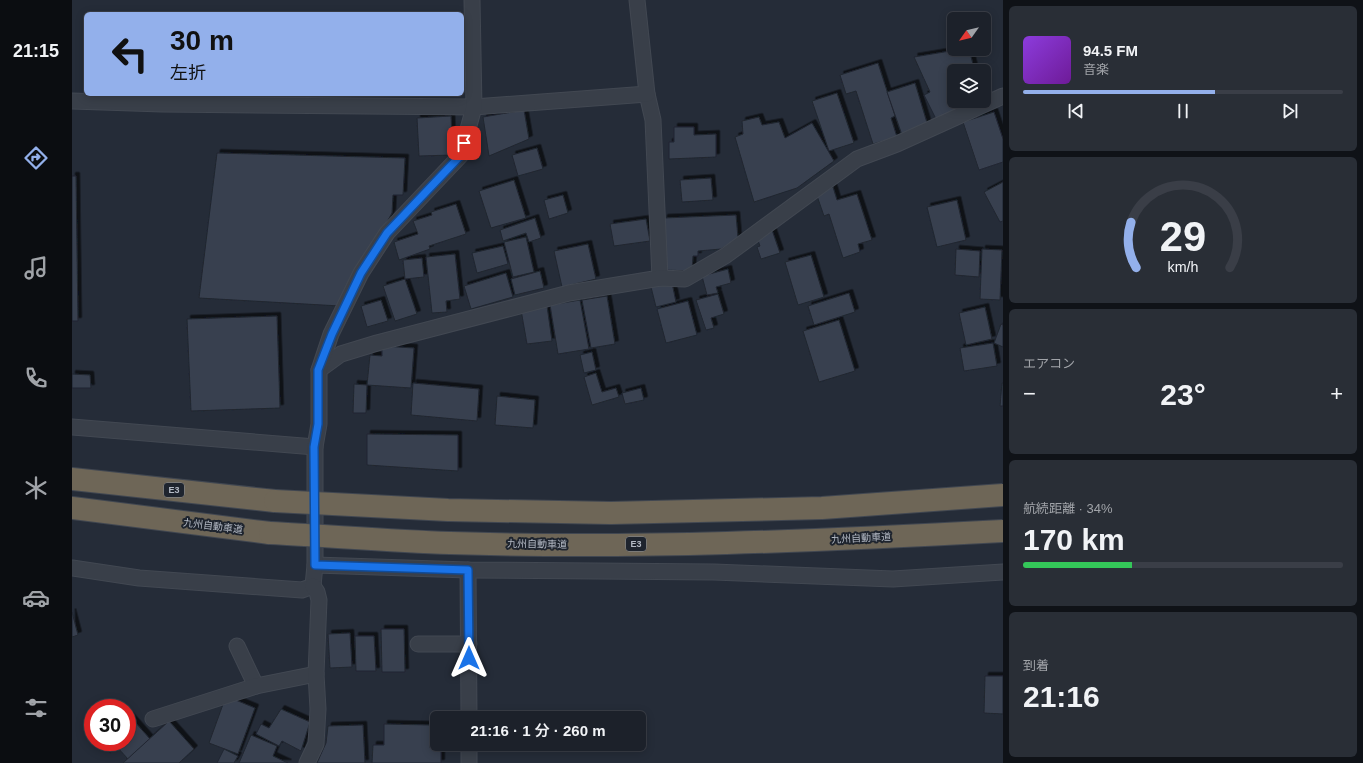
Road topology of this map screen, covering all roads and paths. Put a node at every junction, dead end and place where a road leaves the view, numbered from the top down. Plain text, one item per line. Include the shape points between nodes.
1 (472, 0) edge
2 (637, 0) edge
3 (647, 94) junction
4 (1003, 96) edge
5 (72, 101) edge
6 (474, 107) junction
7 (660, 278) junction
8 (318, 370) junction
9 (72, 427) edge
10 (314, 447) junction
11 (72, 479) edge
12 (1003, 496) edge
13 (72, 508) edge
14 (1003, 531) edge
15 (315, 565) junction
16 (72, 568) edge
17 (468, 570) junction
18 (1003, 572) edge
19 (313, 586) junction
20 (418, 644) dead end
21 (469, 644) junction
22 (237, 646) dead end
23 (316, 674) junction
24 (256, 686) junction
25 (469, 711) edge
26 (153, 719) dead end
27 (469, 751) edge
28 (307, 763) edge
29 (469, 763) edge

1 - 6 street
2 - 3 street
3 - 6 street
3 - 7 street via 653,120
4 - 7 street via 897,144 857,159 725,256 685,279
5 - 6 street
6 - 8 street via 461,155 387,233 361,273
7 - 8 street via 569,293 377,343 341,354
8 - 10 street via 318,424
9 - 10 street
10 - 15 street
11 - 12 highway, E3, bridge via 275,501 448,510 612,513 822,508
13 - 14 highway, 九州自動車道 / E3, bridge via 270,533 450,543 612,545 821,540
15 - 17 street
15 - 19 street
16 - 19 street via 139,578 302,590
17 - 18 street via 714,572 893,579
17 - 21 street
19 - 23 street via 319,600
20 - 21 street
21 - 25 street
22 - 24 street
23 - 24 street
23 - 28 street via 316,744
24 - 26 street
27 - 29 street

